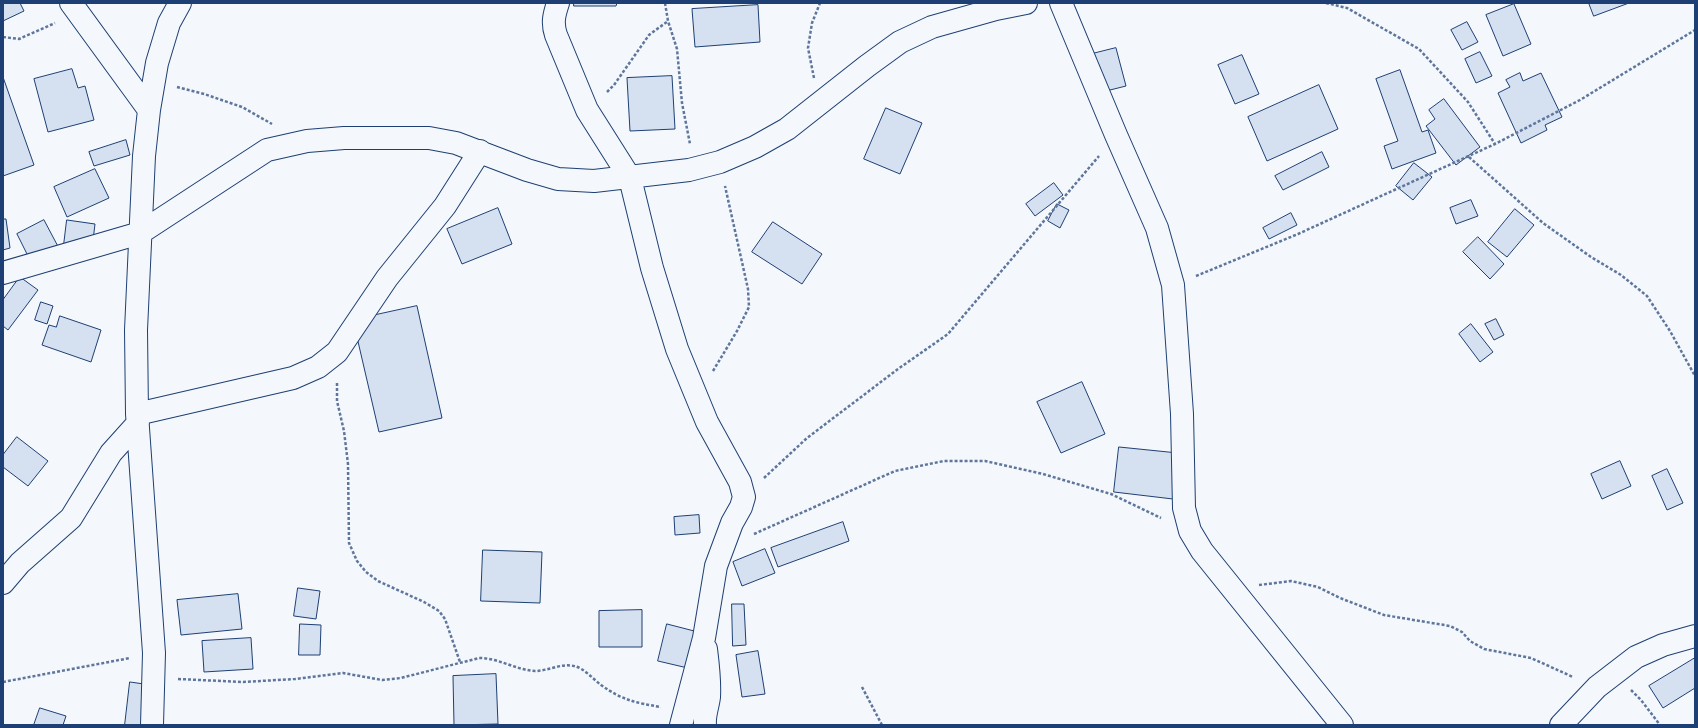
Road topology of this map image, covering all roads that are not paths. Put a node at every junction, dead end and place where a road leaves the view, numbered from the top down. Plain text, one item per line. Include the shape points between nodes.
1 (180, 3) edge
2 (558, 3) edge
3 (1026, 3) edge
4 (1061, 3) edge
5 (74, 8) edge
6 (149, 110) junction
7 (480, 151) junction
8 (630, 178) junction
9 (140, 233) junction
10 (3, 273) edge
11 (138, 419) junction
12 (3, 583) edge
13 (1695, 636) edge
14 (704, 638) junction
15 (683, 717) edge
16 (152, 725) edge
17 (705, 725) edge
18 (1342, 725) edge
19 (1561, 725) edge

1 - 6 street via 169,23 157,63
2 - 8 street via 553,25 560,46 587,110
3 - 8 street via 932,27 900,42 787,129 755,147 720,162 689,170
4 - 18 street via 1157,228 1173,285 1182,414 1184,508 1190,532 1202,551
5 - 6 street
6 - 9 street
7 - 8 street via 527,170 558,179 594,181
7 - 9 street via 429,138 344,138 307,141 267,150
7 - 11 street via 445,206 387,278 337,352 318,367 293,378
8 - 14 street via 652,268 677,348 708,422 740,482 744,497 716,566
9 - 10 street
9 - 11 street via 136,330
11 - 12 street via 112,452 71,518 20,563
11 - 16 street via 154,653
13 - 19 street via 1663,645 1636,657 1605,680
14 - 15 street
14 - 17 street via 710,682

